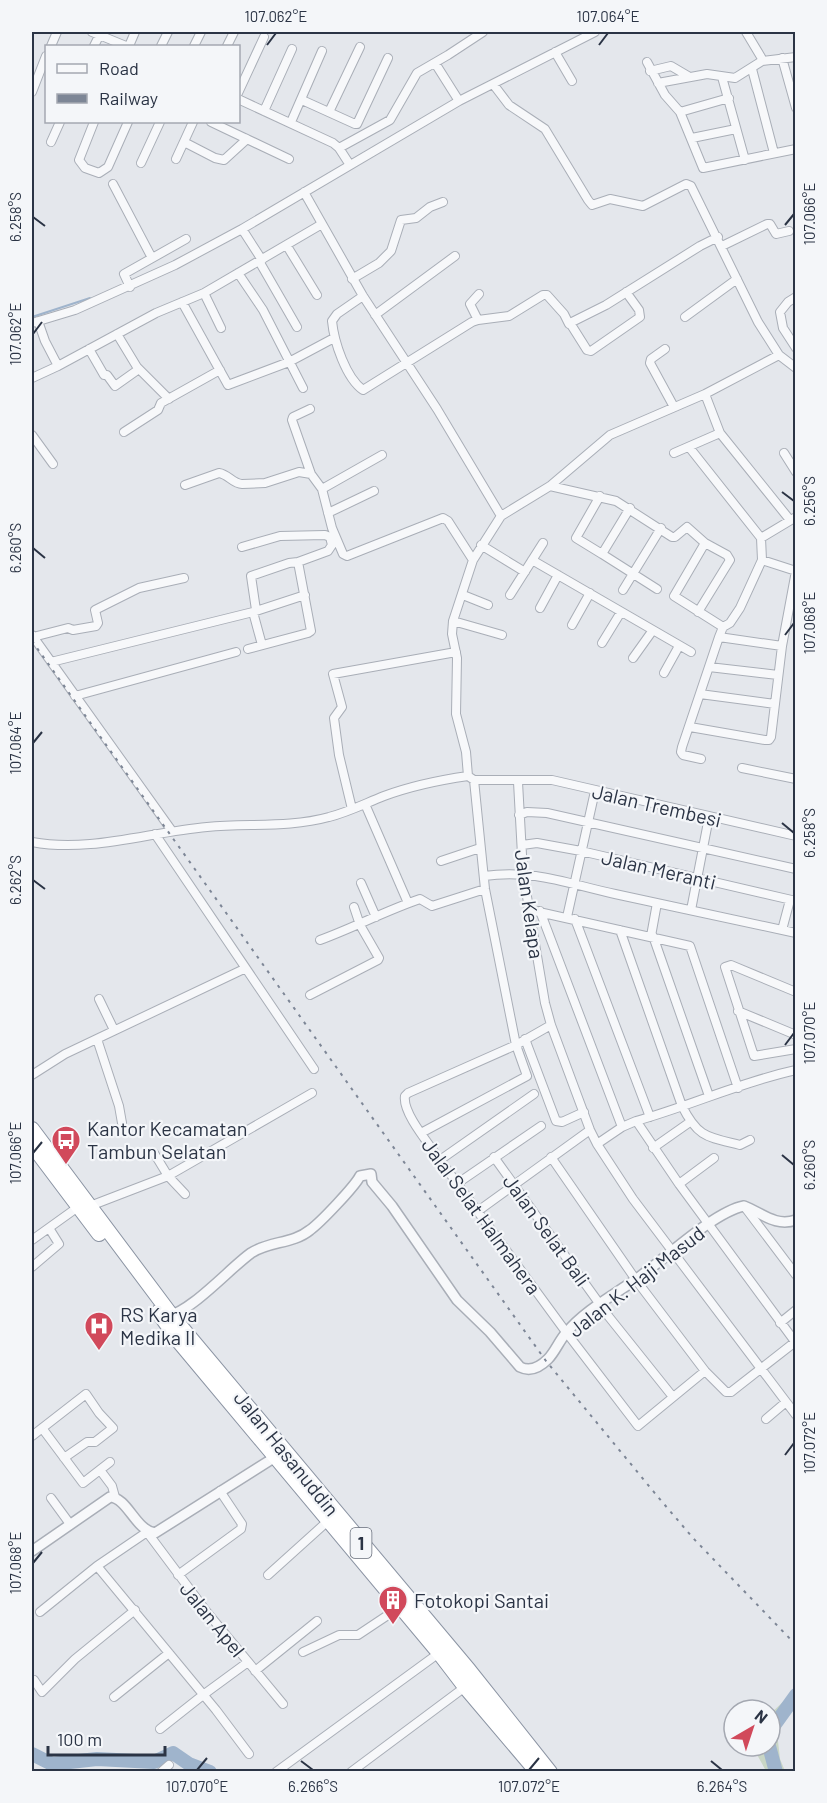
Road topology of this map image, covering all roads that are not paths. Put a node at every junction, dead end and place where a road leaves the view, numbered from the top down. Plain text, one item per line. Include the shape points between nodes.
1 (97, 32) edge
2 (483, 32) edge
3 (595, 32) edge
4 (746, 32) edge
5 (264, 37) dead end
6 (125, 45) edge
7 (360, 47) dead end
8 (292, 49) dead end
9 (322, 51) dead end
10 (555, 52) junction
11 (761, 57) dead end
12 (795, 57) edge
13 (388, 58) dead end
14 (782, 58) junction
15 (45, 59) edge
16 (647, 62) dead end
17 (435, 63) junction
18 (753, 69) junction
19 (651, 71) junction
20 (688, 76) junction
21 (722, 77) junction
22 (572, 81) dead end
23 (658, 83) junction
24 (493, 84) junction
25 (240, 89) edge
26 (32, 92) edge
27 (729, 98) junction
28 (240, 100) edge
29 (302, 100) junction
30 (459, 101) junction
31 (795, 108) edge
32 (264, 111) junction
33 (329, 112) junction
34 (680, 112) junction
35 (291, 122) junction
36 (60, 123) edge
37 (94, 123) edge
38 (128, 123) edge
39 (160, 123) edge
40 (193, 123) edge
41 (214, 123) edge
42 (736, 129) junction
43 (692, 138) junction
44 (247, 139) junction
45 (51, 142) dead end
46 (184, 142) junction
47 (339, 148) junction
48 (795, 149) edge
49 (774, 153) junction
50 (176, 159) dead end
51 (289, 159) dead end
52 (745, 160) junction
53 (141, 163) dead end
54 (350, 165) junction
55 (113, 184) dead end
56 (304, 192) junction
57 (443, 202) dead end
58 (322, 224) junction
59 (242, 229) junction
60 (789, 231) dead end
61 (718, 237) junction
62 (186, 239) dead end
63 (287, 246) junction
64 (722, 246) junction
65 (455, 256) dead end
66 (152, 258) junction
67 (260, 261) junction
68 (238, 273) junction
69 (352, 279) junction
70 (737, 279) junction
71 (129, 287) junction
72 (626, 292) junction
73 (204, 293) junction
74 (479, 294) dead end
75 (317, 295) dead end
76 (363, 296) junction
77 (795, 297) edge
78 (182, 302) junction
79 (375, 315) junction
80 (685, 317) dead end
81 (478, 320) junction
82 (35, 322) edge
83 (570, 323) junction
84 (297, 327) dead end
85 (221, 328) dead end
86 (117, 334) junction
87 (334, 338) junction
88 (794, 344) edge
89 (89, 349) junction
90 (664, 349) dead end
91 (778, 355) junction
92 (289, 363) junction
93 (407, 363) junction
94 (58, 366) junction
95 (795, 368) edge
96 (139, 369) junction
97 (220, 370) junction
98 (32, 378) edge
99 (303, 388) dead end
100 (705, 394) junction
101 (169, 399) junction
102 (674, 407) junction
103 (310, 409) dead end
104 (124, 432) dead end
105 (720, 433) junction
106 (33, 441) edge
107 (689, 447) junction
108 (674, 453) dead end
109 (784, 453) dead end
110 (382, 455) dead end
111 (53, 464) dead end
112 (795, 472) edge
113 (311, 474) junction
114 (184, 485) dead end
115 (550, 486) junction
116 (322, 489) junction
117 (374, 491) dead end
118 (600, 496) junction
119 (630, 508) junction
120 (328, 513) junction
121 (501, 516) junction
122 (793, 519) edge
123 (661, 528) junction
124 (762, 538) junction
125 (543, 543) dead end
126 (705, 543) junction
127 (481, 545) junction
128 (242, 547) dead end
129 (602, 554) junction
130 (473, 560) junction
131 (532, 560) junction
132 (762, 560) junction
133 (298, 562) junction
134 (525, 572) junction
135 (633, 573) junction
136 (558, 575) junction
137 (184, 578) dead end
138 (657, 589) dead end
139 (623, 590) dead end
140 (590, 593) junction
141 (305, 595) junction
142 (463, 595) junction
143 (510, 595) dead end
144 (488, 605) dead end
145 (540, 608) dead end
146 (255, 611) junction
147 (621, 612) junction
148 (698, 612) junction
149 (453, 621) junction
150 (572, 625) dead end
151 (723, 627) junction
152 (653, 630) junction
153 (502, 635) dead end
154 (32, 636) edge
155 (718, 637) junction
156 (602, 643) dead end
157 (261, 645) junction
158 (679, 646) junction
159 (782, 646) junction
160 (248, 649) dead end
161 (236, 652) dead end
162 (456, 652) junction
163 (691, 652) dead end
164 (633, 658) dead end
165 (51, 662) junction
166 (709, 667) junction
167 (664, 673) dead end
168 (778, 675) junction
169 (700, 694) junction
170 (75, 696) junction
171 (775, 704) junction
172 (690, 727) junction
173 (701, 759) dead end
174 (742, 768) dead end
175 (471, 778) junction
176 (795, 779) edge
177 (518, 782) junction
178 (595, 791) junction
179 (365, 804) junction
180 (352, 809) junction
181 (519, 815) junction
182 (709, 817) junction
183 (588, 822) junction
184 (172, 831) junction
185 (154, 834) junction
186 (795, 836) edge
187 (32, 842) edge
188 (522, 845) junction
189 (480, 848) junction
190 (702, 848) junction
191 (581, 851) junction
192 (441, 861) dead end
193 (795, 869) edge
194 (523, 873) junction
195 (484, 876) junction
196 (697, 878) junction
197 (361, 883) dead end
198 (574, 885) junction
199 (485, 889) junction
200 (793, 900) edge
201 (408, 903) junction
202 (657, 903) junction
203 (354, 907) dead end
204 (530, 910) junction
205 (691, 910) junction
206 (540, 911) junction
207 (376, 917) junction
208 (571, 918) junction
209 (360, 925) junction
210 (620, 930) junction
211 (783, 930) junction
212 (795, 933) edge
213 (652, 936) junction
214 (320, 940) dead end
215 (244, 969) junction
216 (795, 992) edge
217 (310, 995) dead end
218 (99, 999) dead end
219 (738, 1011) junction
220 (551, 1025) junction
221 (114, 1030) junction
222 (795, 1035) edge
223 (97, 1039) junction
224 (525, 1039) junction
225 (516, 1044) junction
226 (795, 1049) edge
227 (314, 1069) dead end
228 (795, 1070) edge
229 (32, 1075) edge
230 (738, 1088) junction
231 (312, 1093) dead end
232 (534, 1094) dead end
233 (709, 1096) junction
234 (682, 1106) junction
235 (584, 1112) junction
236 (650, 1117) junction
237 (637, 1122) dead end
238 (690, 1122) junction
239 (122, 1124) dead end
240 (542, 1126) dead end
241 (622, 1127) junction
242 (32, 1129) edge
243 (590, 1130) junction
244 (421, 1133) junction
245 (750, 1140) dead end
246 (597, 1144) junction
247 (32, 1145) edge
248 (653, 1148) junction
249 (154, 1153) dead end
250 (494, 1157) junction
251 (551, 1157) junction
252 (714, 1158) dead end
253 (440, 1160) junction
254 (168, 1176) junction
255 (458, 1183) junction
256 (514, 1184) junction
257 (679, 1184) junction
258 (185, 1194) dead end
259 (744, 1206) junction
260 (84, 1207) junction
261 (478, 1211) junction
262 (795, 1220) edge
263 (708, 1224) junction
264 (49, 1228) junction
265 (32, 1240) edge
266 (672, 1252) junction
267 (32, 1267) edge
268 (795, 1275) edge
269 (636, 1280) junction
270 (600, 1304) junction
271 (795, 1310) edge
272 (167, 1316) junction
273 (780, 1323) junction
274 (566, 1332) junction
275 (795, 1343) edge
276 (760, 1368) junction
277 (705, 1371) junction
278 (673, 1397) junction
279 (786, 1402) junction
280 (795, 1415) edge
281 (766, 1419) dead end
282 (42, 1428) junction
283 (32, 1436) edge
284 (280, 1454) junction
285 (64, 1458) junction
286 (110, 1462) dead end
287 (100, 1470) junction
288 (220, 1491) junction
289 (115, 1497) junction
290 (51, 1498) dead end
291 (329, 1520) junction
292 (70, 1524) junction
293 (147, 1532) junction
294 (32, 1551) edge
295 (97, 1566) junction
296 (178, 1575) junction
297 (267, 1575) dead end
298 (400, 1607) junction
299 (135, 1610) junction
300 (40, 1612) dead end
301 (317, 1621) dead end
302 (303, 1652) dead end
303 (169, 1653) junction
304 (439, 1653) junction
305 (248, 1662) junction
306 (255, 1671) junction
307 (32, 1682) edge
308 (462, 1689) junction
309 (203, 1695) junction
310 (114, 1697) dead end
311 (282, 1704) dead end
312 (160, 1730) dead end
313 (249, 1754) dead end
314 (169, 1765) dead end
315 (161, 1772) edge
316 (276, 1772) edge
317 (351, 1772) edge
318 (537, 1772) edge
319 (550, 1772) edge

1 - 6 street
2 - 17 street
3 - 10 street
4 - 11 street
5 - 25 street
7 - 33 street
8 - 32 street
9 - 29 street
10 - 22 street
10 - 24 street
12 - 14 street
13 - 33 street via 357,123
14 - 18 street via 762,61
14 - 31 street
15 - 26 street
16 - 19 street
17 - 30 street
17 - 47 street via 412,79 390,120
18 - 21 street via 735,78
18 - 49 street
19 - 20 street via 671,66
19 - 23 street
20 - 21 street
20 - 23 street
21 - 27 street
23 - 34 street
24 - 30 street
24 - 61 street via 509,105 545,129 590,203 614,199 643,206 688,184
27 - 34 street
27 - 42 street
28 - 32 street
29 - 33 street
29 - 35 street
30 - 54 street
32 - 35 street
34 - 43 street
35 - 47 street
36 - 45 street
37 - 38 street via 79,160 85,168 99,173 108,167
39 - 53 street
40 - 46 street
41 - 44 street
42 - 43 street
42 - 52 street
43 - 52 street via 703,168
44 - 46 street via 224,160
44 - 51 street
46 - 50 street
47 - 54 street
48 - 49 street
49 - 52 street
54 - 56 street
55 - 66 street
56 - 58 street
56 - 59 street
57 - 69 street via 416,218 401,220 387,257
58 - 63 street
58 - 69 street
59 - 67 street
59 - 71 street
60 - 64 street via 776,234 767,224
61 - 64 street
61 - 72 street
62 - 66 street
63 - 67 street
63 - 75 street
64 - 70 street
65 - 79 street
66 - 71 street via 124,274
67 - 68 street
67 - 84 street
68 - 73 street
68 - 92 street via 263,310
69 - 76 street
70 - 80 street
70 - 91 street
71 - 82 street
72 - 83 street
72 - 83 street via 640,317 591,351
73 - 78 street
73 - 85 street
74 - 81 street via 470,304
76 - 79 street
76 - 87 street via 333,317
77 - 88 street via 780,312 783,328
78 - 86 street
78 - 97 street
79 - 93 street
81 - 83 street via 509,316 545,294
81 - 93 street
82 - 94 street
86 - 89 street
86 - 96 street
87 - 92 street
87 - 93 street via 355,384 363,390
89 - 94 street
89 - 96 street via 115,386
90 - 102 street via 650,363
91 - 95 street
91 - 100 street
92 - 97 street via 230,385
92 - 99 street
93 - 121 street
94 - 98 street
96 - 101 street
97 - 101 street
100 - 102 street
100 - 105 street
101 - 104 street
102 - 115 street via 610,435
103 - 113 street via 292,420
105 - 107 street
105 - 122 street
106 - 111 street
107 - 108 street
107 - 124 street
109 - 112 street
110 - 116 street
113 - 114 street via 299,472 265,483 238,484 219,473
113 - 116 street
115 - 118 street
115 - 121 street
116 - 120 street
117 - 120 street
118 - 119 street
118 - 129 street via 576,538
119 - 123 street
119 - 129 street
120 - 130 street via 346,556 443,518
121 - 127 street
122 - 124 street
123 - 126 street via 675,537 687,527
123 - 135 street
124 - 132 street
125 - 131 street
126 - 148 street via 674,596
126 - 148 street via 730,560
127 - 130 street
127 - 134 street
128 - 133 street via 280,536 330,537 332,545 328,551
129 - 135 street
130 - 142 street
131 - 134 street
131 - 136 street
132 - 151 street via 740,608
132 - 159 street via 795,571
133 - 141 street
133 - 146 street via 251,576
134 - 143 street
135 - 138 street
135 - 139 street
136 - 140 street
136 - 145 street
137 - 154 street via 139,588 95,610 96,626
140 - 147 street
140 - 150 street
141 - 146 street
141 - 157 street via 310,633
142 - 144 street
142 - 149 street
146 - 157 street
146 - 165 street
147 - 152 street
147 - 156 street
148 - 151 street
149 - 153 street
149 - 162 street
151 - 155 street
152 - 158 street
152 - 164 street
154 - 165 street
155 - 159 street
155 - 166 street
157 - 160 street
158 - 163 street
158 - 167 street
159 - 168 street
161 - 170 street
162 - 175 street via 456,714
162 - 180 street via 333,674 342,707 334,718
165 - 170 street
166 - 168 street
166 - 169 street
168 - 171 street
169 - 171 street
169 - 172 street
170 - 184 street
171 - 172 street via 769,740
172 - 173 street via 681,752
174 - 176 street
175 - 177 street, Jalan Trembesi
175 - 179 street, Jalan Trembesi via 438,781
175 - 189 street
177 - 178 street, Jalan Trembesi via 552,780
177 - 181 street, Jalan Kelapa
178 - 182 street, Jalan Trembesi
178 - 183 street
179 - 180 street, Jalan Trembesi
179 - 201 street
180 - 184 street, Jalan Trembesi via 300,822
181 - 183 street via 537,811
181 - 188 street, Jalan Kelapa
182 - 186 street, Jalan Trembesi
182 - 190 street
183 - 190 street
183 - 191 street
184 - 185 street, Jalan Trembesi
185 - 187 street, Jalan Trembesi via 70,845
185 - 215 street
188 - 191 street, Jalan Meranti via 543,844
188 - 194 street, Jalan Kelapa
189 - 192 street
189 - 195 street
190 - 193 street
190 - 196 street
191 - 196 street, Jalan Meranti
191 - 198 street
194 - 195 street
194 - 198 street
194 - 204 street, Jalan Kelapa
195 - 199 street
196 - 200 street, Jalan Meranti
196 - 205 street
197 - 207 street
198 - 202 street
198 - 208 street
199 - 201 street via 432,906 420,899
199 - 225 street
200 - 211 street
201 - 207 street
202 - 205 street
202 - 213 street
203 - 209 street
204 - 206 street
204 - 220 street, Jalan Kelapa
205 - 211 street
206 - 208 street
206 - 241 street
207 - 209 street
208 - 210 street
208 - 236 street
209 - 214 street
209 - 217 street via 378,960
210 - 213 street
210 - 234 street
211 - 212 street
213 - 230 street via 690,946
213 - 233 street
215 - 221 street
215 - 227 street
216 - 219 street via 726,965
218 - 221 street
219 - 222 street
219 - 226 street via 754,1056
220 - 224 street
220 - 235 street, Jalan Kelapa
221 - 223 street
223 - 229 street
223 - 239 street
224 - 225 street
224 - 235 street via 556,1121
225 - 244 street via 527,1076
225 - 244 street, Jalal Selat Halmahera via 405,1096 404,1104
228 - 230 street via 766,1076
230 - 233 street
231 - 254 street
232 - 253 street
233 - 234 street
234 - 236 street
234 - 238 street
235 - 243 street, Jalan Kelapa
236 - 241 street
237 - 248 street
238 - 245 street via 707,1137 740,1145
238 - 248 street
240 - 250 street
241 - 246 street
242 - 260 highway, Jalan Hasanuddin / 1
243 - 246 street, Jalan Kelapa
243 - 251 street
244 - 253 street, Jalal Selat Halmahera
246 - 266 street, Jalan Kelapa
247 - 260 highway, Jalan Hasanuddin / 1
248 - 257 street
249 - 254 street
250 - 255 street
250 - 256 street, Jalan Selat Bali
251 - 256 street
251 - 269 street
252 - 257 street
253 - 255 street, Jalal Selat Halmahera
254 - 258 street
254 - 260 street
255 - 261 street, Jalal Selat Halmahera
256 - 261 street
256 - 270 street, Jalan Selat Bali
257 - 263 street
259 - 262 street via 777,1222
259 - 263 street, Jalan K. Haji Masud
259 - 268 street
260 - 264 street
260 - 272 highway, Jalan Hasanuddin / 1
261 - 274 street, Jalal Selat Halmahera
263 - 266 street, Jalan K. Haji Masud
263 - 273 street
264 - 265 street
264 - 267 street via 59,1244
266 - 269 street, Jalan K. Haji Masud
266 - 276 street, Jalan Kelapa
269 - 270 street, Jalan K. Haji Masud
269 - 277 street
270 - 274 street, Jalan K. Haji Masud
270 - 278 street, Jalan Selat Bali
271 - 273 street
272 - 274 street, Jalan K. Haji Masud via 191,1304 252,1252 310,1230 360,1176 371,1174 372,1182 457,1300 520,1367 533,1370 544,1363
272 - 284 highway, Jalan Hasanuddin / 1 via 180,1343
273 - 275 street
274 - 278 street, Jalal Selat Halmahera via 638,1426
275 - 276 street
276 - 277 street via 729,1393
276 - 279 street, Jalan Kelapa
277 - 278 street
279 - 280 street, Jalan Kelapa
279 - 281 street
282 - 283 street
282 - 285 street
282 - 285 street via 86,1394 105,1418 112,1428
284 - 288 street
284 - 291 highway, Jalan Hasanuddin / 1
284 - 319 highway, Jalan Hasanuddin / 1 via 469,1670
285 - 287 street via 83,1483
286 - 287 street
287 - 289 street
288 - 293 street via 164,1528
288 - 296 street via 242,1524 241,1529
289 - 292 street
289 - 293 street
290 - 292 street
291 - 297 street
291 - 298 highway, Jalan Hasanuddin / 1
292 - 294 street
293 - 295 street
293 - 296 street, Jalan Apel
295 - 299 street
295 - 300 street
296 - 305 street, Jalan Apel
298 - 302 street via 358,1635 339,1635
298 - 304 highway, Jalan Hasanuddin / 1
299 - 303 street
299 - 307 street via 42,1692 36,1681
301 - 306 street
303 - 309 street
303 - 310 street
304 - 308 highway, Jalan Hasanuddin / 1
304 - 316 street
305 - 306 street, Jalan Apel
305 - 309 street
306 - 311 street, Jalan Apel
308 - 317 street
308 - 318 highway, Jalan Hasanuddin / 1
309 - 312 street
309 - 313 street
314 - 315 street

